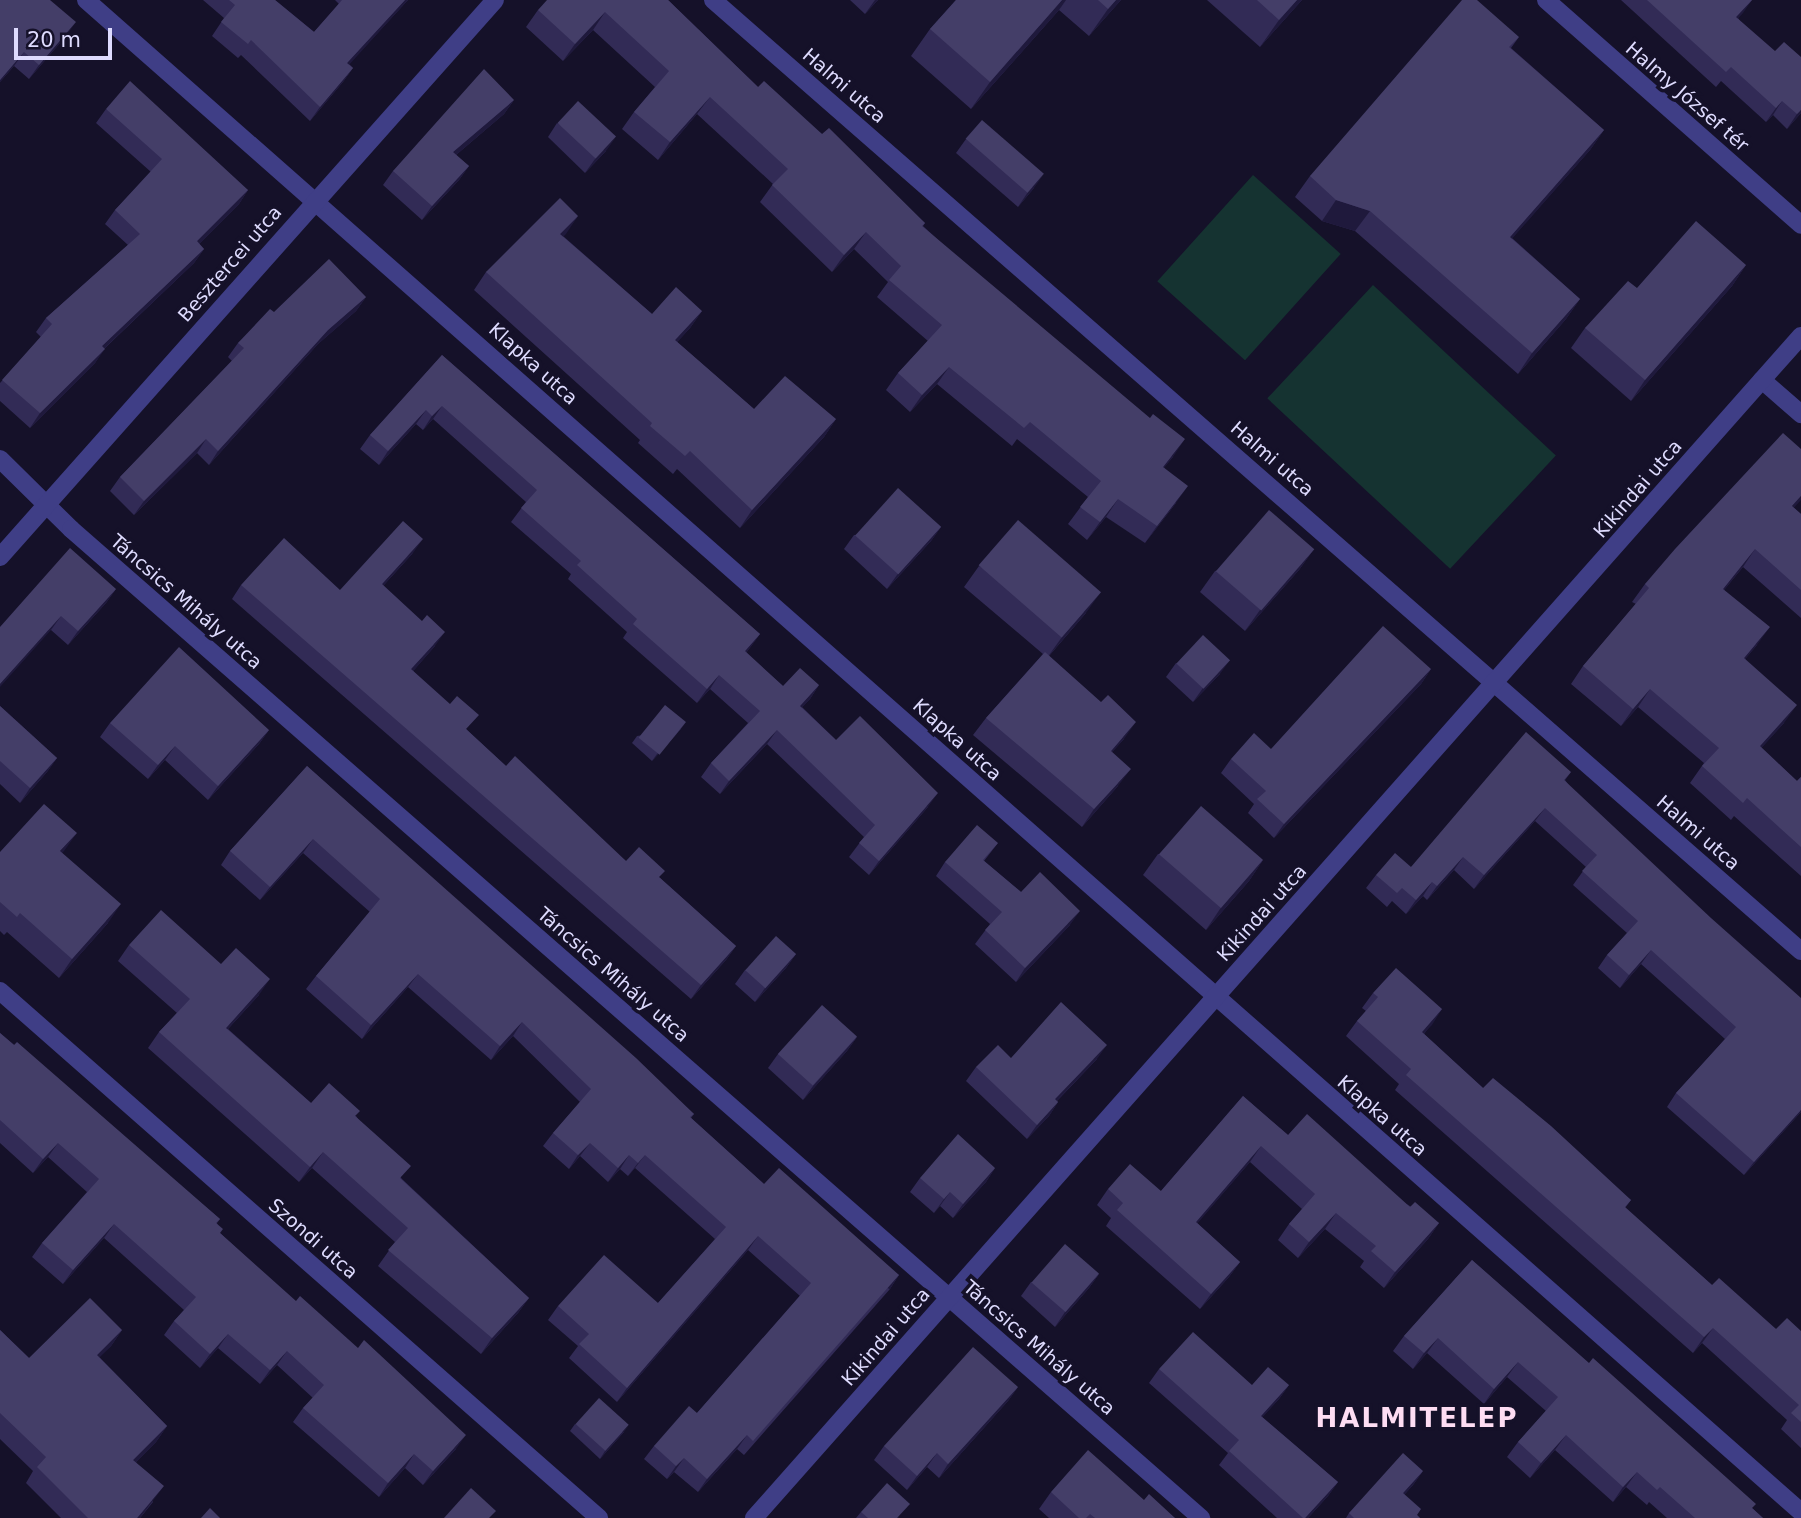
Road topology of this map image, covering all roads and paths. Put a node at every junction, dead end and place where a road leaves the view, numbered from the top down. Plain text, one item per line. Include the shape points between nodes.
1 (86, 0) edge
2 (495, 0) edge
3 (713, 0) edge
4 (1546, 0) edge
5 (1566, 6) edge
6 (313, 201) junction
7 (1801, 225) edge
8 (1801, 336) edge
9 (1762, 380) junction
10 (1801, 414) edge
11 (0, 459) edge
12 (46, 507) junction
13 (0, 557) edge
14 (1495, 682) junction
15 (1801, 951) edge
16 (0, 991) edge
17 (1215, 998) junction
18 (950, 1297) junction
19 (1801, 1512) edge
20 (599, 1518) edge
21 (754, 1518) edge
22 (1201, 1518) edge

1 - 6 street, Klapka utca
2 - 6 street, Besztercei utca
3 - 14 street, Halmi utca
4 - 5 street, Halmy József tér
5 - 7 street, Halmy József tér
6 - 12 street, Besztercei utca
6 - 17 street, Klapka utca
8 - 9 street, Kikindai utca
9 - 10 street
9 - 14 street, Kikindai utca
11 - 12 street, Táncsics Mihály utca
12 - 13 street, Besztercei utca
12 - 18 street, Táncsics Mihály utca
14 - 15 street, Halmi utca
14 - 17 street, Kikindai utca
16 - 20 street, Szondi utca
17 - 18 street, Kikindai utca
17 - 19 street, Klapka utca
18 - 21 street, Kikindai utca
18 - 22 street, Táncsics Mihály utca

